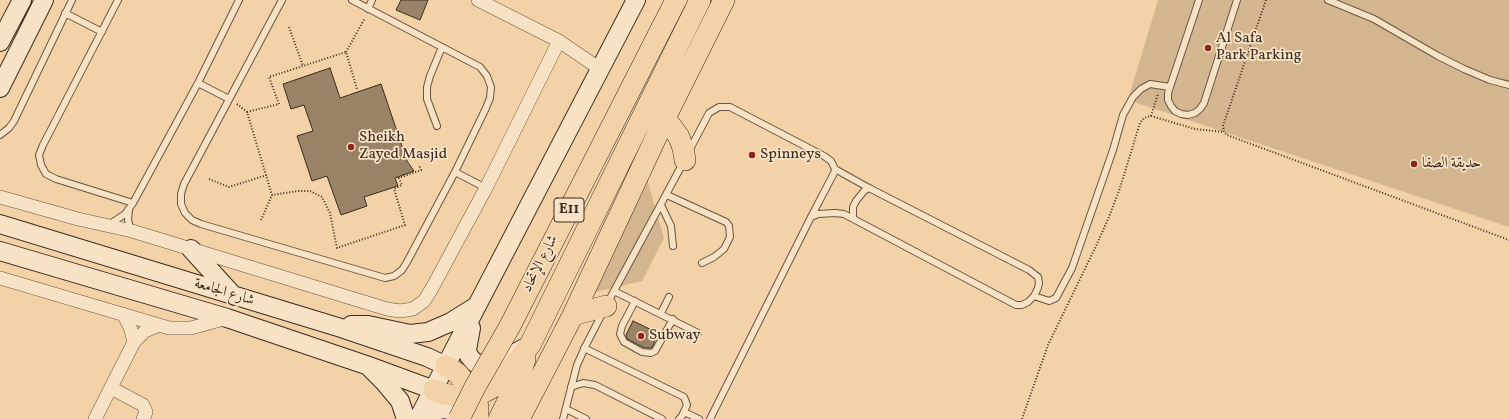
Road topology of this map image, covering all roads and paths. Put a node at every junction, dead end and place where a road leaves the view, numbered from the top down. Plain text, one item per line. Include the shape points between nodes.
1 (44, 0) edge
2 (72, 0) edge
3 (118, 0) edge
4 (239, 0) edge
5 (282, 0) edge
6 (352, 0) edge
7 (372, 0) edge
8 (478, 0) edge
9 (636, 0) edge
10 (676, 0) edge
11 (700, 0) edge
12 (724, 0) edge
13 (1199, 0) edge
14 (1237, 0) edge
15 (1266, 0) edge
16 (1328, 0) edge
17 (16, 4) edge
18 (369, 9) junction
19 (65, 13) junction
20 (289, 27) dead end
21 (102, 32) junction
22 (0, 42) edge
23 (559, 42) junction
24 (442, 47) junction
25 (346, 52) junction
26 (303, 66) junction
27 (600, 69) junction
28 (198, 83) junction
29 (1509, 85) edge
30 (1170, 87) junction
31 (0, 88) edge
32 (357, 89) dead end
33 (229, 99) junction
34 (247, 112) junction
35 (665, 118) junction
36 (437, 126) dead end
37 (1224, 132) junction
38 (0, 135) edge
39 (685, 160) junction
40 (420, 165) dead end
41 (835, 169) junction
42 (455, 172) junction
43 (267, 175) junction
44 (209, 179) dead end
45 (486, 188) junction
46 (869, 188) junction
47 (272, 195) junction
48 (667, 195) junction
49 (0, 197) edge
50 (133, 203) junction
51 (661, 205) junction
52 (130, 209) junction
53 (811, 217) junction
54 (853, 218) junction
55 (261, 220) dead end
56 (1, 224) edge
57 (106, 225) junction
58 (132, 231) junction
59 (1509, 240) edge
60 (673, 246) dead end
61 (191, 249) junction
62 (0, 251) edge
63 (702, 262) dead end
64 (0, 278) edge
65 (232, 295) junction
66 (1034, 296) junction
67 (669, 297) dead end
68 (610, 298) junction
69 (635, 301) junction
70 (475, 307) junction
71 (661, 313) junction
72 (123, 314) junction
73 (573, 315) junction
74 (227, 318) junction
75 (673, 320) junction
76 (159, 325) junction
77 (341, 328) junction
78 (698, 333) dead end
79 (134, 342) junction
80 (530, 345) junction
81 (584, 348) junction
82 (427, 357) junction
83 (366, 365) junction
84 (446, 366) junction
85 (425, 386) junction
86 (571, 387) junction
87 (111, 388) junction
88 (474, 395) junction
89 (566, 409) junction
90 (684, 412) junction
91 (95, 419) edge
92 (143, 419) edge
93 (406, 419) edge
94 (418, 419) edge
95 (426, 419) edge
96 (459, 419) edge
97 (463, 419) edge
98 (478, 419) edge
99 (499, 419) edge
100 (519, 419) edge
101 (563, 419) edge
102 (586, 419) edge
103 (662, 419) edge
104 (679, 419) edge
105 (699, 419) edge
106 (710, 419) edge
107 (1022, 419) edge

1 - 31 main road
2 - 19 lane
3 - 21 lane
4 - 28 lane
5 - 33 lane
6 - 18 lane
7 - 18 lane
8 - 23 street
9 - 27 main road
10 - 96 highway, شارع الإتحاد / E11, bridge via 510,326
11 - 80 highway
12 - 35 highway
13 - 30 lane
14 - 30 lane via 1200,109 1188,115 1176,111 1168,100
15 - 37 path via 1223,126
16 - 29 lane via 1374,19 1464,69
17 - 22 main road
18 - 24 lane
18 - 25 path
19 - 21 lane
19 - 38 lane via 14,121
20 - 26 path
21 - 50 lane via 43,146 39,155 40,165 46,174 56,179
23 - 27 street
23 - 45 street
24 - 36 lane via 430,76 426,99
24 - 42 lane via 480,67 491,87 490,98
25 - 26 path
25 - 32 path
26 - 34 path via 269,76 279,104
27 - 70 main road
28 - 33 lane
28 - 50 lane
30 - 66 lane via 1150,84 1133,97 1123,115 1072,268 1056,298 1049,301
33 - 34 path
33 - 42 lane via 181,194 181,204 185,212 192,220 201,224 385,278 394,276 402,270
34 - 43 path
35 - 39 highway via 679,137
35 - 73 highway
37 - 59 path via 1227,136
37 - 107 path via 1194,129 1151,116 1144,118 1140,123 1109,217 1048,345
39 - 41 lane via 709,113 725,106 831,160
39 - 48 lane
40 - 47 path via 421,170 399,178 402,185 394,189 405,225 337,248 330,213 322,197 310,191
41 - 46 lane
41 - 53 lane
42 - 45 lane
43 - 44 path via 229,187
43 - 47 path
45 - 61 street via 431,290 424,301 413,309 387,309
46 - 54 lane via 856,201
46 - 66 lane via 1029,270 1038,278 1039,283
47 - 55 path
48 - 51 lane
48 - 63 lane via 726,222 729,226 730,236 724,249 714,258
49 - 57 street
50 - 52 lane
51 - 60 lane via 671,226
51 - 68 lane
52 - 57 lane via 119,219
52 - 58 lane via 128,220
53 - 54 lane via 835,213
53 - 106 lane
54 - 66 lane via 1016,304 1022,305
56 - 65 main road, شارع الجامعة
57 - 58 street
58 - 61 street
61 - 65 main road
62 - 74 main road, شارع الجامعة
64 - 72 street
65 - 77 main road, شارع الجامعة
67 - 71 lane
68 - 69 lane
68 - 73 highway
68 - 81 lane
69 - 71 lane
69 - 75 lane via 620,334 624,342 642,352 646,354 659,348
70 - 77 main road via 428,332 410,334 368,324
70 - 80 main road via 467,350 475,363 492,365
70 - 84 main road
71 - 75 lane
72 - 76 street
72 - 79 street
73 - 100 highway
74 - 76 street via 191,328 169,328
74 - 83 main road, شارع الجامعة
75 - 78 lane
76 - 79 street via 145,331
77 - 82 main road, شارع الجامعة
79 - 87 street
80 - 88 highway via 503,379 495,386
80 - 99 highway via 519,378
81 - 86 lane
81 - 90 lane via 684,397 687,405
82 - 84 main road, شارع الجامعة
82 - 85 main road via 435,370
83 - 85 main road, شارع الجامعة
83 - 93 main road via 400,402
84 - 85 main road
84 - 88 highway via 465,381
85 - 88 highway via 444,394
85 - 94 main road
86 - 89 lane
86 - 103 lane via 595,385
87 - 91 street
87 - 92 street via 143,405 146,412
88 - 98 highway
89 - 101 lane
89 - 102 lane
90 - 104 lane
90 - 105 lane
95 - 97 main road via 434,411 444,409 454,411

